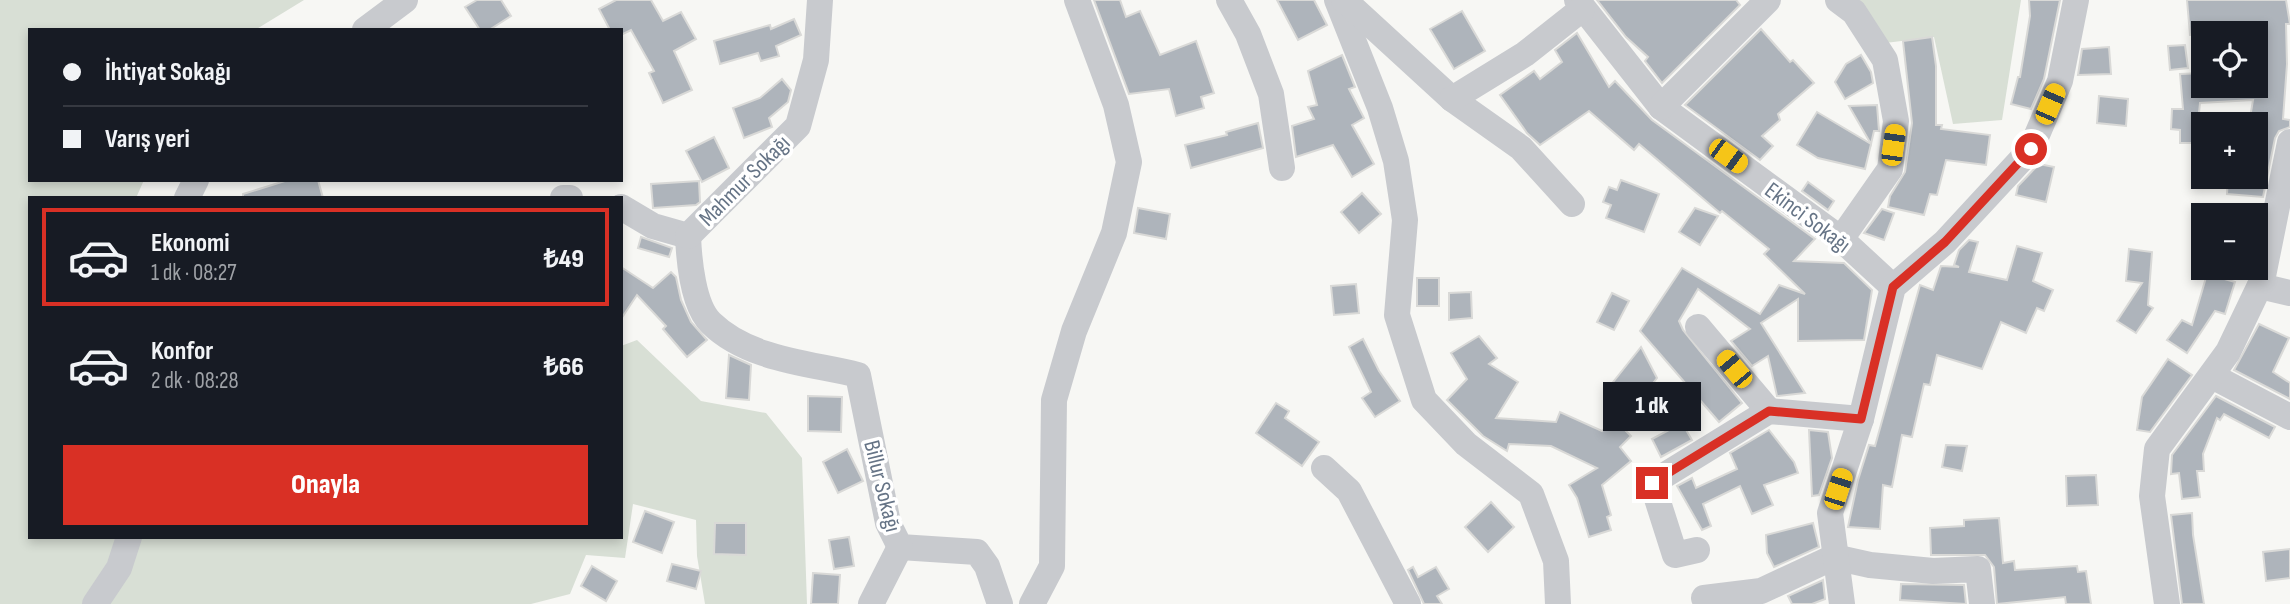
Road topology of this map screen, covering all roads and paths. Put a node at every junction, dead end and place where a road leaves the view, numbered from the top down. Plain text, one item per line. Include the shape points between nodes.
1 (405, 0) edge
2 (820, 0) edge
3 (1077, 0) edge
4 (1229, 0) edge
5 (1337, 0) edge
6 (1344, 0) edge
7 (1768, 0) edge
8 (1838, 0) edge
9 (2076, 0) edge
10 (1579, 4) edge
11 (368, 28) edge
12 (1452, 99) junction
13 (1661, 107) junction
14 (2290, 142) edge
15 (1282, 168) dead end
16 (1572, 204) dead end
17 (623, 209) edge
18 (688, 236) junction
19 (1840, 239) junction
20 (2260, 286) junction
21 (1893, 287) junction
22 (2290, 293) edge
23 (1698, 327) dead end
24 (2212, 376) junction
25 (1769, 411) junction
26 (2290, 417) edge
27 (1861, 419) junction
28 (1324, 468) dead end
29 (128, 539) edge
30 (900, 547) junction
31 (1697, 550) dead end
32 (1834, 557) junction
33 (1704, 598) dead end
34 (95, 604) edge
35 (871, 604) edge
36 (1000, 604) edge
37 (1032, 604) edge
38 (1408, 604) edge
39 (1558, 604) edge
40 (1842, 604) edge
41 (1982, 604) edge
42 (2167, 604) edge

1 - 11 street
2 - 18 street, Mahmur Sokağı via 816,60 798,126
3 - 37 street via 1116,105 1129,162 1114,233 1074,331 1054,400 1052,566
4 - 15 street via 1271,94
5 - 39 street via 1396,162 1405,220 1397,315 1424,400 1466,444 1531,494 1556,561
6 - 12 street
7 - 13 street
8 - 19 street via 1854,12 1885,61 1896,121 1890,169
9 - 21 street via 2060,81 2031,149 1945,242
10 - 12 street via 1525,54
10 - 13 street, Ekinci Sokağı
12 - 16 street via 1521,148
13 - 19 street, Ekinci Sokağı
14 - 20 street
17 - 18 street via 653,226
18 - 30 street, Billur Sokağı via 689,275 710,323 791,363 858,375 888,523
19 - 21 street, Ekinci Sokağı
20 - 22 street
20 - 24 street
21 - 27 street
23 - 25 street
24 - 26 street
24 - 42 street via 2157,449 2152,496
25 - 27 street
25 - 31 street via 1652,483 1675,555
27 - 32 street via 1830,513
28 - 38 street via 1349,491
29 - 34 street via 119,568
30 - 35 street
30 - 36 street, Billur Sokağı via 977,552
32 - 33 street via 1761,591
32 - 40 street
32 - 41 street via 1908,569 1978,569

